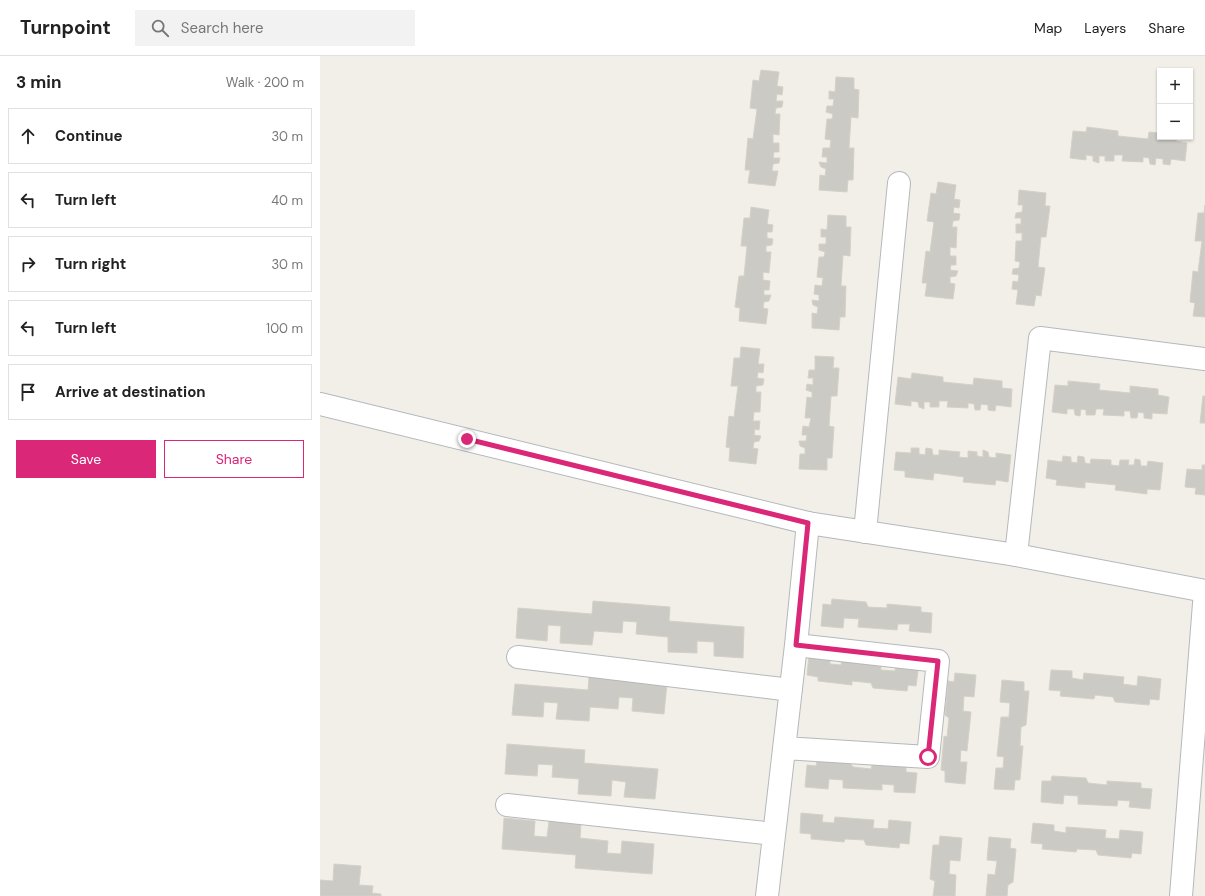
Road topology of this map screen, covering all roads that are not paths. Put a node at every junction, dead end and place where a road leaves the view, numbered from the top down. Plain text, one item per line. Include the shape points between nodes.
1 (899, 183) dead end
2 (1205, 359) edge
3 (320, 404) edge
4 (808, 523) junction
5 (864, 532) junction
6 (1016, 555) junction
7 (1205, 591) edge
8 (796, 645) junction
9 (518, 657) dead end
10 (791, 690) junction
11 (784, 748) junction
12 (507, 805) dead end
13 (774, 834) junction
14 (767, 896) edge
15 (1181, 896) edge

1 - 5 street
2 - 6 street via 1040,338
3 - 4 street
4 - 5 street
4 - 8 street
5 - 6 street
6 - 7 street
7 - 15 street
8 - 10 street
8 - 11 street via 938,661 928,757
9 - 10 street
10 - 11 street
11 - 13 street
12 - 13 street
13 - 14 street

